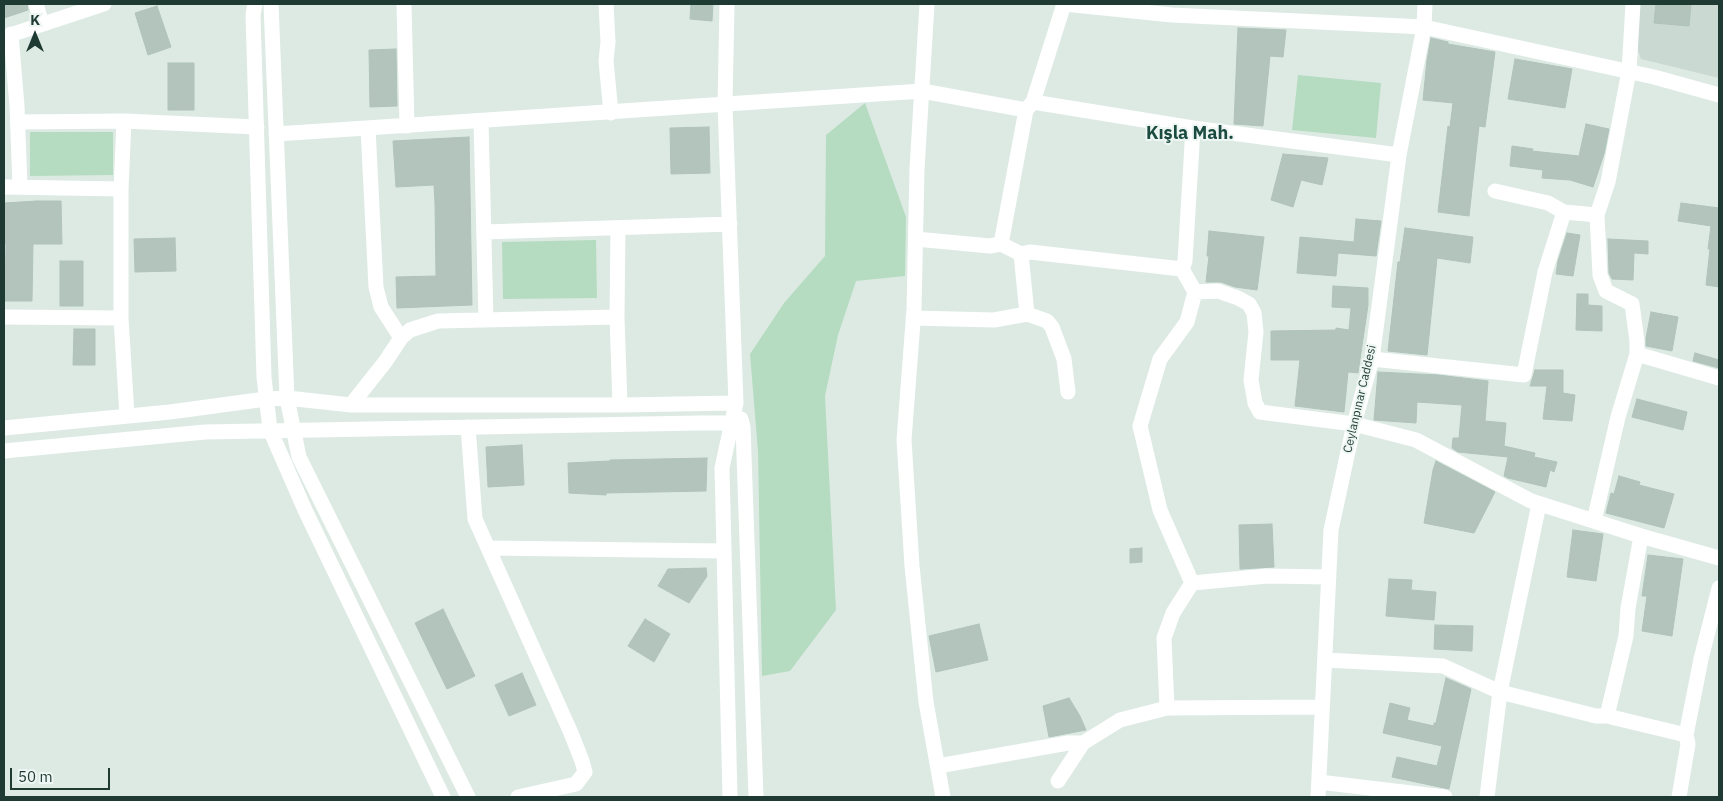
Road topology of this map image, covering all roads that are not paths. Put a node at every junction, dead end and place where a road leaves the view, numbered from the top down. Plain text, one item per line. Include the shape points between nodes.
1 (36, 4) edge
2 (104, 4) edge
3 (255, 4) edge
4 (271, 4) edge
5 (404, 4) edge
6 (606, 4) edge
7 (727, 4) edge
8 (926, 4) edge
9 (1425, 4) edge
10 (1633, 4) edge
11 (1123, 7) edge
12 (42, 24) junction
13 (1424, 27) junction
14 (8, 36) edge
15 (1629, 71) junction
16 (922, 91) junction
17 (1719, 95) edge
18 (725, 105) junction
19 (1029, 106) junction
20 (611, 112) junction
21 (124, 121) junction
22 (481, 121) junction
23 (18, 122) junction
24 (407, 126) junction
25 (256, 127) junction
26 (368, 128) junction
27 (1192, 128) junction
28 (276, 134) junction
29 (1399, 155) junction
30 (4, 187) edge
31 (20, 187) junction
32 (121, 189) junction
33 (1496, 191) dead end
34 (1564, 212) junction
35 (1597, 215) junction
36 (730, 224) junction
37 (618, 228) junction
38 (484, 232) junction
39 (916, 239) junction
40 (1001, 244) junction
41 (1021, 254) junction
42 (1182, 268) junction
43 (1195, 292) junction
44 (1027, 314) junction
45 (4, 317) edge
46 (617, 317) junction
47 (121, 318) junction
48 (913, 318) junction
49 (486, 320) junction
50 (401, 338) junction
51 (1637, 354) junction
52 (1372, 359) junction
53 (1719, 378) edge
54 (1068, 392) dead end
55 (286, 398) junction
56 (266, 399) junction
57 (736, 403) junction
58 (351, 405) junction
59 (620, 405) junction
60 (127, 416) junction
61 (1354, 424) junction
62 (737, 425) junction
63 (468, 427) junction
64 (4, 428) edge
65 (270, 430) junction
66 (293, 430) junction
67 (4, 451) edge
68 (1539, 504) junction
69 (1594, 520) junction
70 (1641, 536) junction
71 (488, 548) junction
72 (724, 551) junction
73 (1719, 558) edge
74 (1329, 577) junction
75 (1192, 583) junction
76 (1719, 588) edge
77 (1324, 660) junction
78 (1500, 692) junction
79 (1322, 707) junction
80 (1167, 708) junction
81 (1607, 716) junction
82 (1686, 735) junction
83 (1083, 743) junction
84 (938, 766) junction
85 (1058, 781) dead end
86 (1318, 782) junction
87 (443, 797) edge
88 (468, 797) edge
89 (518, 797) edge
90 (730, 797) edge
91 (756, 797) edge
92 (943, 797) edge
93 (1318, 797) edge
94 (1445, 797) edge
95 (1488, 797) edge
96 (1679, 797) edge

1 - 12 street
2 - 12 street
3 - 25 street
4 - 28 street
5 - 24 street
6 - 20 street via 606,61
7 - 18 street
8 - 16 street
9 - 13 street, Ceylanpınar Caddesi
10 - 15 street
11 - 13 street via 1172,16
11 - 19 street via 1064,4
12 - 14 street
13 - 15 street
13 - 29 street, Ceylanpınar Caddesi
14 - 23 street
15 - 17 street
15 - 35 street via 1608,182
16 - 18 street
16 - 19 street
16 - 39 street
18 - 20 street
18 - 36 street
19 - 27 street
19 - 40 street
20 - 22 street
21 - 23 street
21 - 25 street
21 - 32 street
22 - 24 street
22 - 38 street
23 - 31 street
24 - 26 street
25 - 56 street
26 - 28 street
26 - 50 street via 376,287 381,307
27 - 29 street
27 - 42 street
28 - 55 street
29 - 52 street, Ceylanpınar Caddesi
30 - 31 street
31 - 32 street
32 - 47 street
33 - 34 street via 1548,203
34 - 35 street
34 - 52 street via 1545,272 1524,375
35 - 51 street via 1600,275 1606,291 1632,304
36 - 37 street
36 - 57 street
37 - 38 street
37 - 46 street
38 - 49 street
39 - 40 street via 990,246
39 - 48 street
40 - 41 street
41 - 42 street via 1030,252
41 - 44 street
42 - 43 street
43 - 61 street via 1218,291 1238,298 1249,304 1254,313 1256,332 1251,380 1260,412
43 - 75 street via 1187,322 1160,359 1140,426 1160,510
44 - 48 street via 994,320
44 - 54 street via 1047,321 1052,327 1064,359
45 - 47 street
46 - 49 street
46 - 59 street
47 - 60 street
48 - 84 street via 904,440 912,566 926,702
49 - 50 street via 438,321 410,330
50 - 58 street
51 - 53 street
51 - 69 street via 1618,417
52 - 61 street, Ceylanpınar Caddesi
55 - 56 street
55 - 58 street
55 - 66 street
56 - 60 street
56 - 65 street
57 - 59 street
57 - 62 street
58 - 59 street
60 - 64 street
61 - 68 street via 1416,440
61 - 74 street, Ceylanpınar Caddesi via 1331,530
62 - 63 street
62 - 72 street via 722,468
62 - 91 street
63 - 66 street
63 - 71 street via 475,519
65 - 66 street
65 - 67 street via 205,432
65 - 87 street via 309,519
66 - 88 street via 299,457
68 - 69 street
68 - 78 street
69 - 70 street
70 - 73 street
70 - 81 street via 1626,636
71 - 72 street
71 - 89 street via 571,733 585,772 576,784
72 - 90 street
74 - 75 street via 1267,576
74 - 77 street, Ceylanpınar Caddesi
75 - 80 street via 1173,612 1164,638
76 - 82 street via 1700,659
77 - 78 street via 1443,666
77 - 79 street, Ceylanpınar Caddesi
78 - 81 street
78 - 95 street
79 - 80 street
79 - 86 street, Ceylanpınar Caddesi
80 - 83 street via 1120,720
81 - 82 street
82 - 96 street via 1688,744
83 - 84 street
83 - 85 street
84 - 92 street
86 - 93 street, Ceylanpınar Caddesi
86 - 94 street

